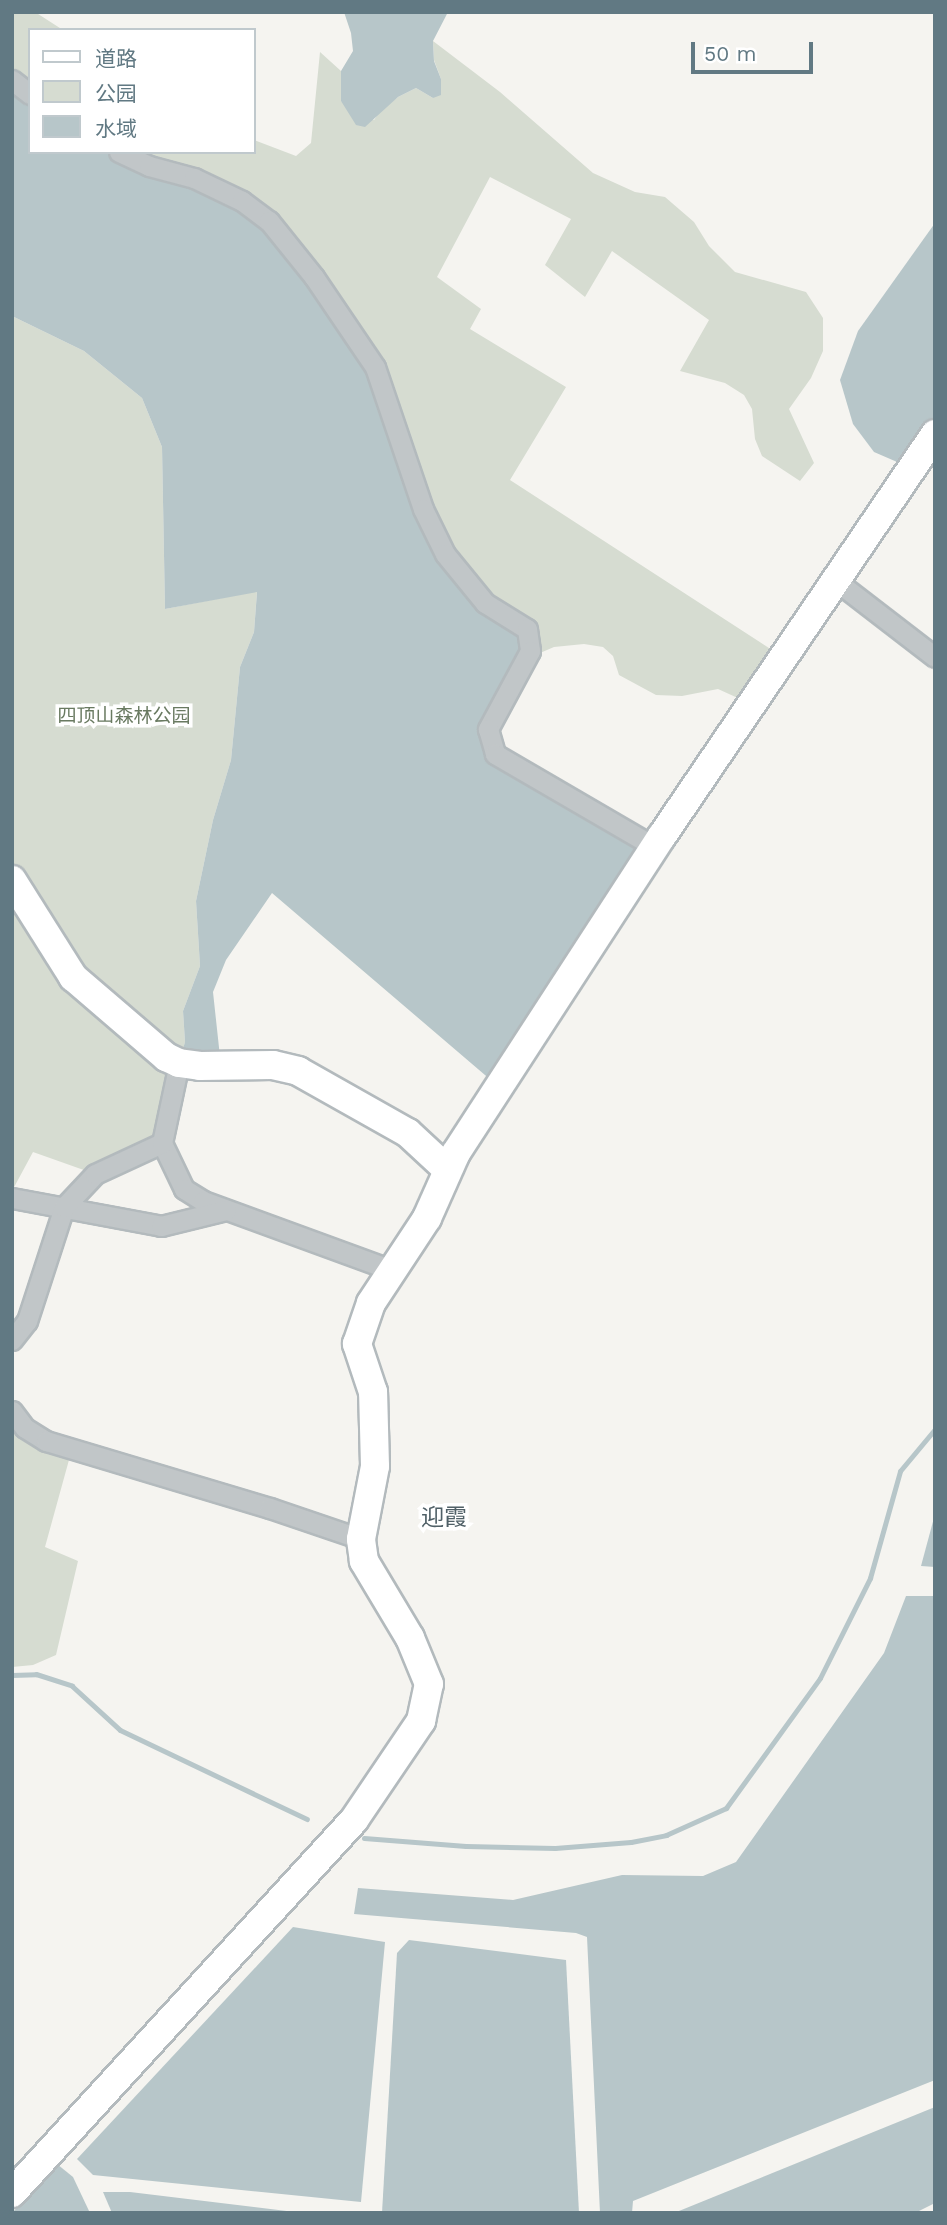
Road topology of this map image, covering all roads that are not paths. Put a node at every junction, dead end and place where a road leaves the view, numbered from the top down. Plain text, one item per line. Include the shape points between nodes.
1 (12, 80) edge
2 (28, 92) edge
3 (122, 154) edge
4 (935, 434) edge
5 (835, 580) junction
6 (935, 657) edge
7 (655, 847) junction
8 (12, 880) edge
9 (179, 1063) junction
10 (162, 1143) junction
11 (448, 1170) junction
12 (12, 1198) edge
13 (64, 1207) junction
14 (227, 1210) junction
15 (394, 1271) junction
16 (12, 1340) edge
17 (12, 1411) edge
18 (361, 1539) junction
19 (12, 2193) edge

1 - 2 street
3 - 7 street via 194,178 242,201 269,220 314,277 375,367 423,509 445,554 485,603 527,629 530,651 488,729 495,754
4 - 5 main road
5 - 6 street
5 - 7 main road
7 - 11 main road
8 - 9 main road via 80,986
9 - 10 street
9 - 11 main road via 273,1065 298,1071 408,1133
10 - 13 street via 95,1174
10 - 14 street via 184,1189
11 - 15 main road
12 - 13 street
13 - 14 street via 161,1226
13 - 16 street via 27,1321
14 - 15 street
15 - 18 main road via 371,1303 357,1344 373,1392 375,1453
17 - 18 street via 25,1428 47,1441
18 - 19 main road via 364,1561 410,1638 429,1684 421,1721 354,1820

